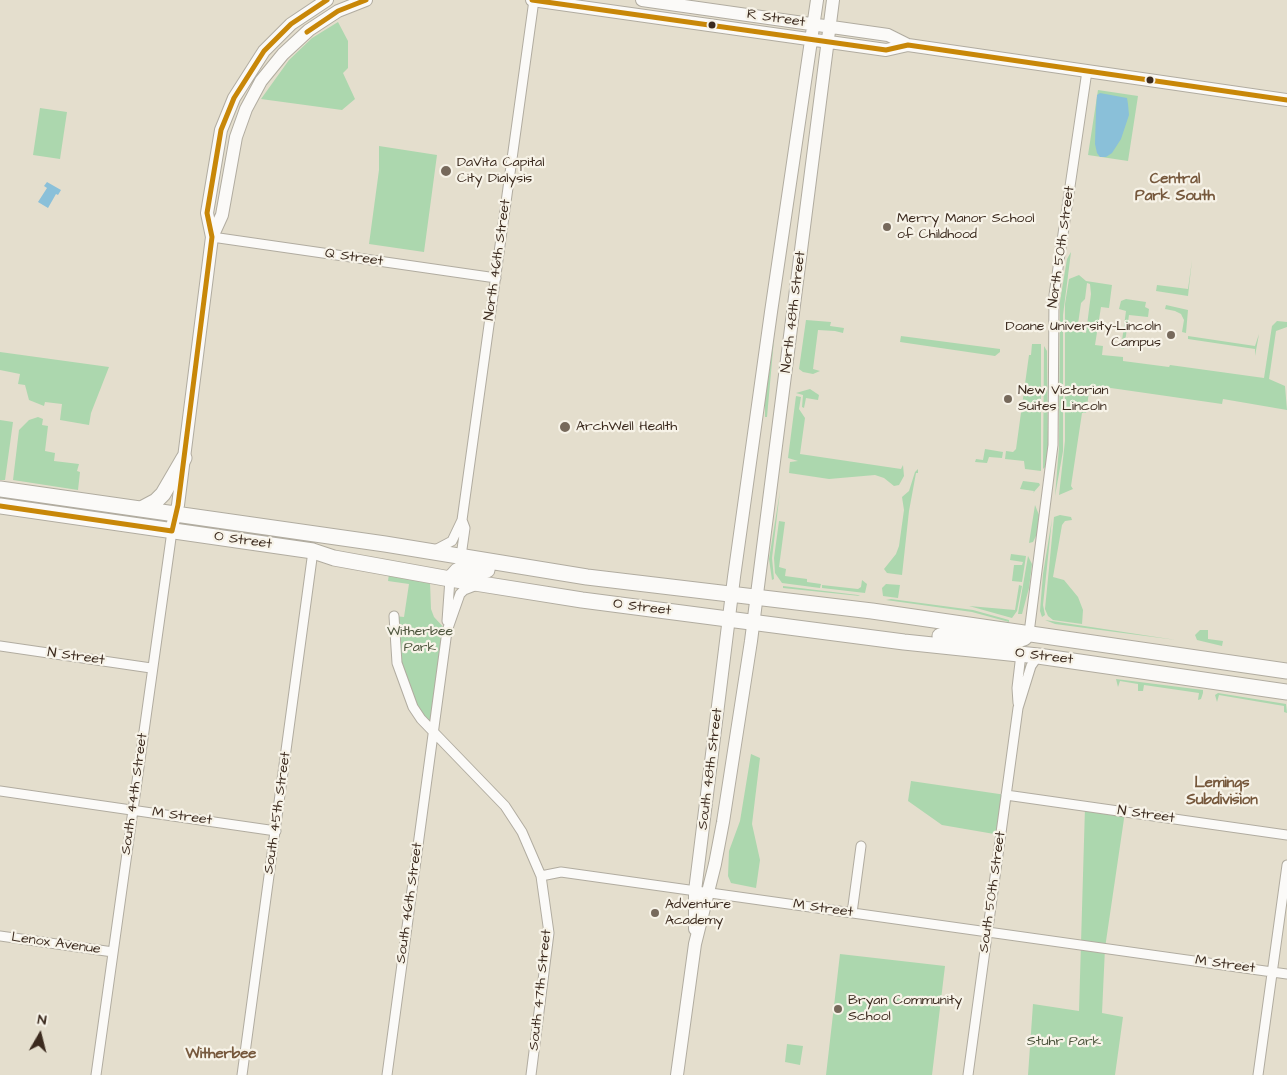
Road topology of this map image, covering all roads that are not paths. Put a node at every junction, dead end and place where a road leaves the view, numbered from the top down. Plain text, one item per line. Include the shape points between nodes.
1 (327, 0) edge
2 (366, 0) edge
3 (533, 0) edge
4 (642, 0) edge
5 (817, 0) edge
6 (833, 0) edge
7 (814, 24) junction
8 (830, 27) junction
9 (811, 40) junction
10 (828, 42) junction
11 (908, 45) junction
12 (1087, 72) junction
13 (1287, 100) edge
14 (212, 237) junction
15 (496, 278) junction
16 (184, 458) junction
17 (0, 489) edge
18 (0, 506) edge
19 (140, 509) junction
20 (176, 514) junction
21 (462, 520) junction
22 (172, 531) junction
23 (313, 551) junction
24 (431, 551) junction
25 (461, 556) junction
26 (548, 571) junction
27 (450, 579) junction
28 (483, 584) junction
29 (732, 594) junction
30 (757, 597) junction
31 (394, 616) dead end
32 (729, 620) junction
33 (753, 623) junction
34 (447, 631) junction
35 (1029, 633) junction
36 (904, 642) junction
37 (0, 646) edge
38 (1144, 650) junction
39 (1021, 654) junction
40 (1038, 656) junction
41 (152, 668) junction
42 (1287, 671) edge
43 (1287, 692) edge
44 (1018, 708) junction
45 (433, 730) junction
46 (0, 791) edge
47 (1006, 796) junction
48 (132, 810) junction
49 (276, 830) junction
50 (1287, 836) edge
51 (861, 846) dead end
52 (1287, 865) edge
53 (541, 876) junction
54 (695, 891) junction
55 (709, 893) junction
56 (852, 913) junction
57 (987, 932) junction
58 (0, 936) edge
59 (695, 944) junction
60 (113, 952) junction
61 (1272, 971) junction
62 (1287, 974) edge
63 (96, 1075) edge
64 (242, 1075) edge
65 (387, 1075) edge
66 (531, 1075) edge
67 (677, 1075) edge
68 (968, 1075) edge
69 (1258, 1075) edge

1 - 14 main road via 283,32 252,67 234,98 221,130 207,213
2 - 14 main road via 324,19 294,42 271,66 246,109 232,151 222,215
3 - 9 main road, R Street
3 - 15 street, North 46th Street
4 - 7 main road, R Street
5 - 7 main road, North 48th Street
6 - 8 main road, North 48th Street
7 - 8 main road, R Street
7 - 9 main road, North 48th Street
8 - 10 main road, North 48th Street
8 - 11 main road, R Street via 888,35
9 - 10 main road, R Street
9 - 29 main road, North 48th Street
10 - 11 main road, R Street via 886,50
10 - 30 main road, North 48th Street
11 - 12 main road, R Street
12 - 13 main road, R Street
12 - 35 street, North 50th Street via 1054,295 1053,445
14 - 15 street, Q Street
14 - 16 main road, South 44th Street
15 - 21 street, North 46th Street
16 - 19 main road via 163,494
16 - 20 main road, South 44th Street
17 - 19 main road, O Street
18 - 22 main road, O Street
19 - 20 main road, O Street
20 - 22 main road, South 44th Street
20 - 24 main road, O Street
21 - 24 street, North 46th Street via 449,544
21 - 25 street, North 46th Street via 465,528
22 - 23 main road, O Street
22 - 41 street, South 44th Street
23 - 25 main road via 335,547 439,562 454,561
23 - 27 main road, O Street via 334,558
23 - 49 street, South 45th Street
24 - 25 main road, O Street
25 - 26 main road, O Street
26 - 27 main road via 510,573 464,568
26 - 29 main road, O Street
27 - 28 main road, O Street
27 - 34 street, South 46th Street
28 - 32 main road, O Street
28 - 34 street, South 46th Street via 460,594
29 - 30 main road, O Street
29 - 32 main road, South 48th Street
30 - 33 main road, North 48th Street
30 - 35 main road, O Street
31 - 45 street via 395,649 403,684 418,715
32 - 33 main road, O Street
32 - 54 main road, South 48th Street
33 - 36 main road, O Street
33 - 55 main road, South 48th Street
34 - 45 street, South 46th Street
35 - 36 main road via 1012,642 931,636
35 - 38 main road, O Street
36 - 39 main road, O Street
37 - 41 street, N Street
38 - 39 main road via 1108,652 1043,645 1031,647
38 - 42 main road, O Street
39 - 40 main road, O Street
39 - 44 street, South 50th Street
40 - 43 main road, O Street
40 - 44 street, South 50th Street via 1031,666
41 - 48 street, South 44th Street
44 - 47 street, South 50th Street
45 - 53 street via 505,806 522,832
45 - 65 street, South 46th Street
46 - 48 street, M Street
47 - 50 street, N Street
47 - 57 street, South 50th Street
48 - 49 street, M Street
48 - 60 street, South 44th Street
49 - 64 street, South 45th Street
51 - 56 street
52 - 61 street
53 - 54 street, M Street via 561,872
53 - 66 street, South 47th Street via 547,906 548,942
54 - 55 street, M Street
54 - 59 main road, South 48th Street
55 - 56 street, M Street
55 - 59 main road, South 48th Street
56 - 57 street, M Street
57 - 61 street, M Street
57 - 68 street, South 50th Street
58 - 60 street, Lenox Avenue
59 - 67 main road, South 48th Street
60 - 63 street, South 44th Street
61 - 62 street, M Street
61 - 69 street

